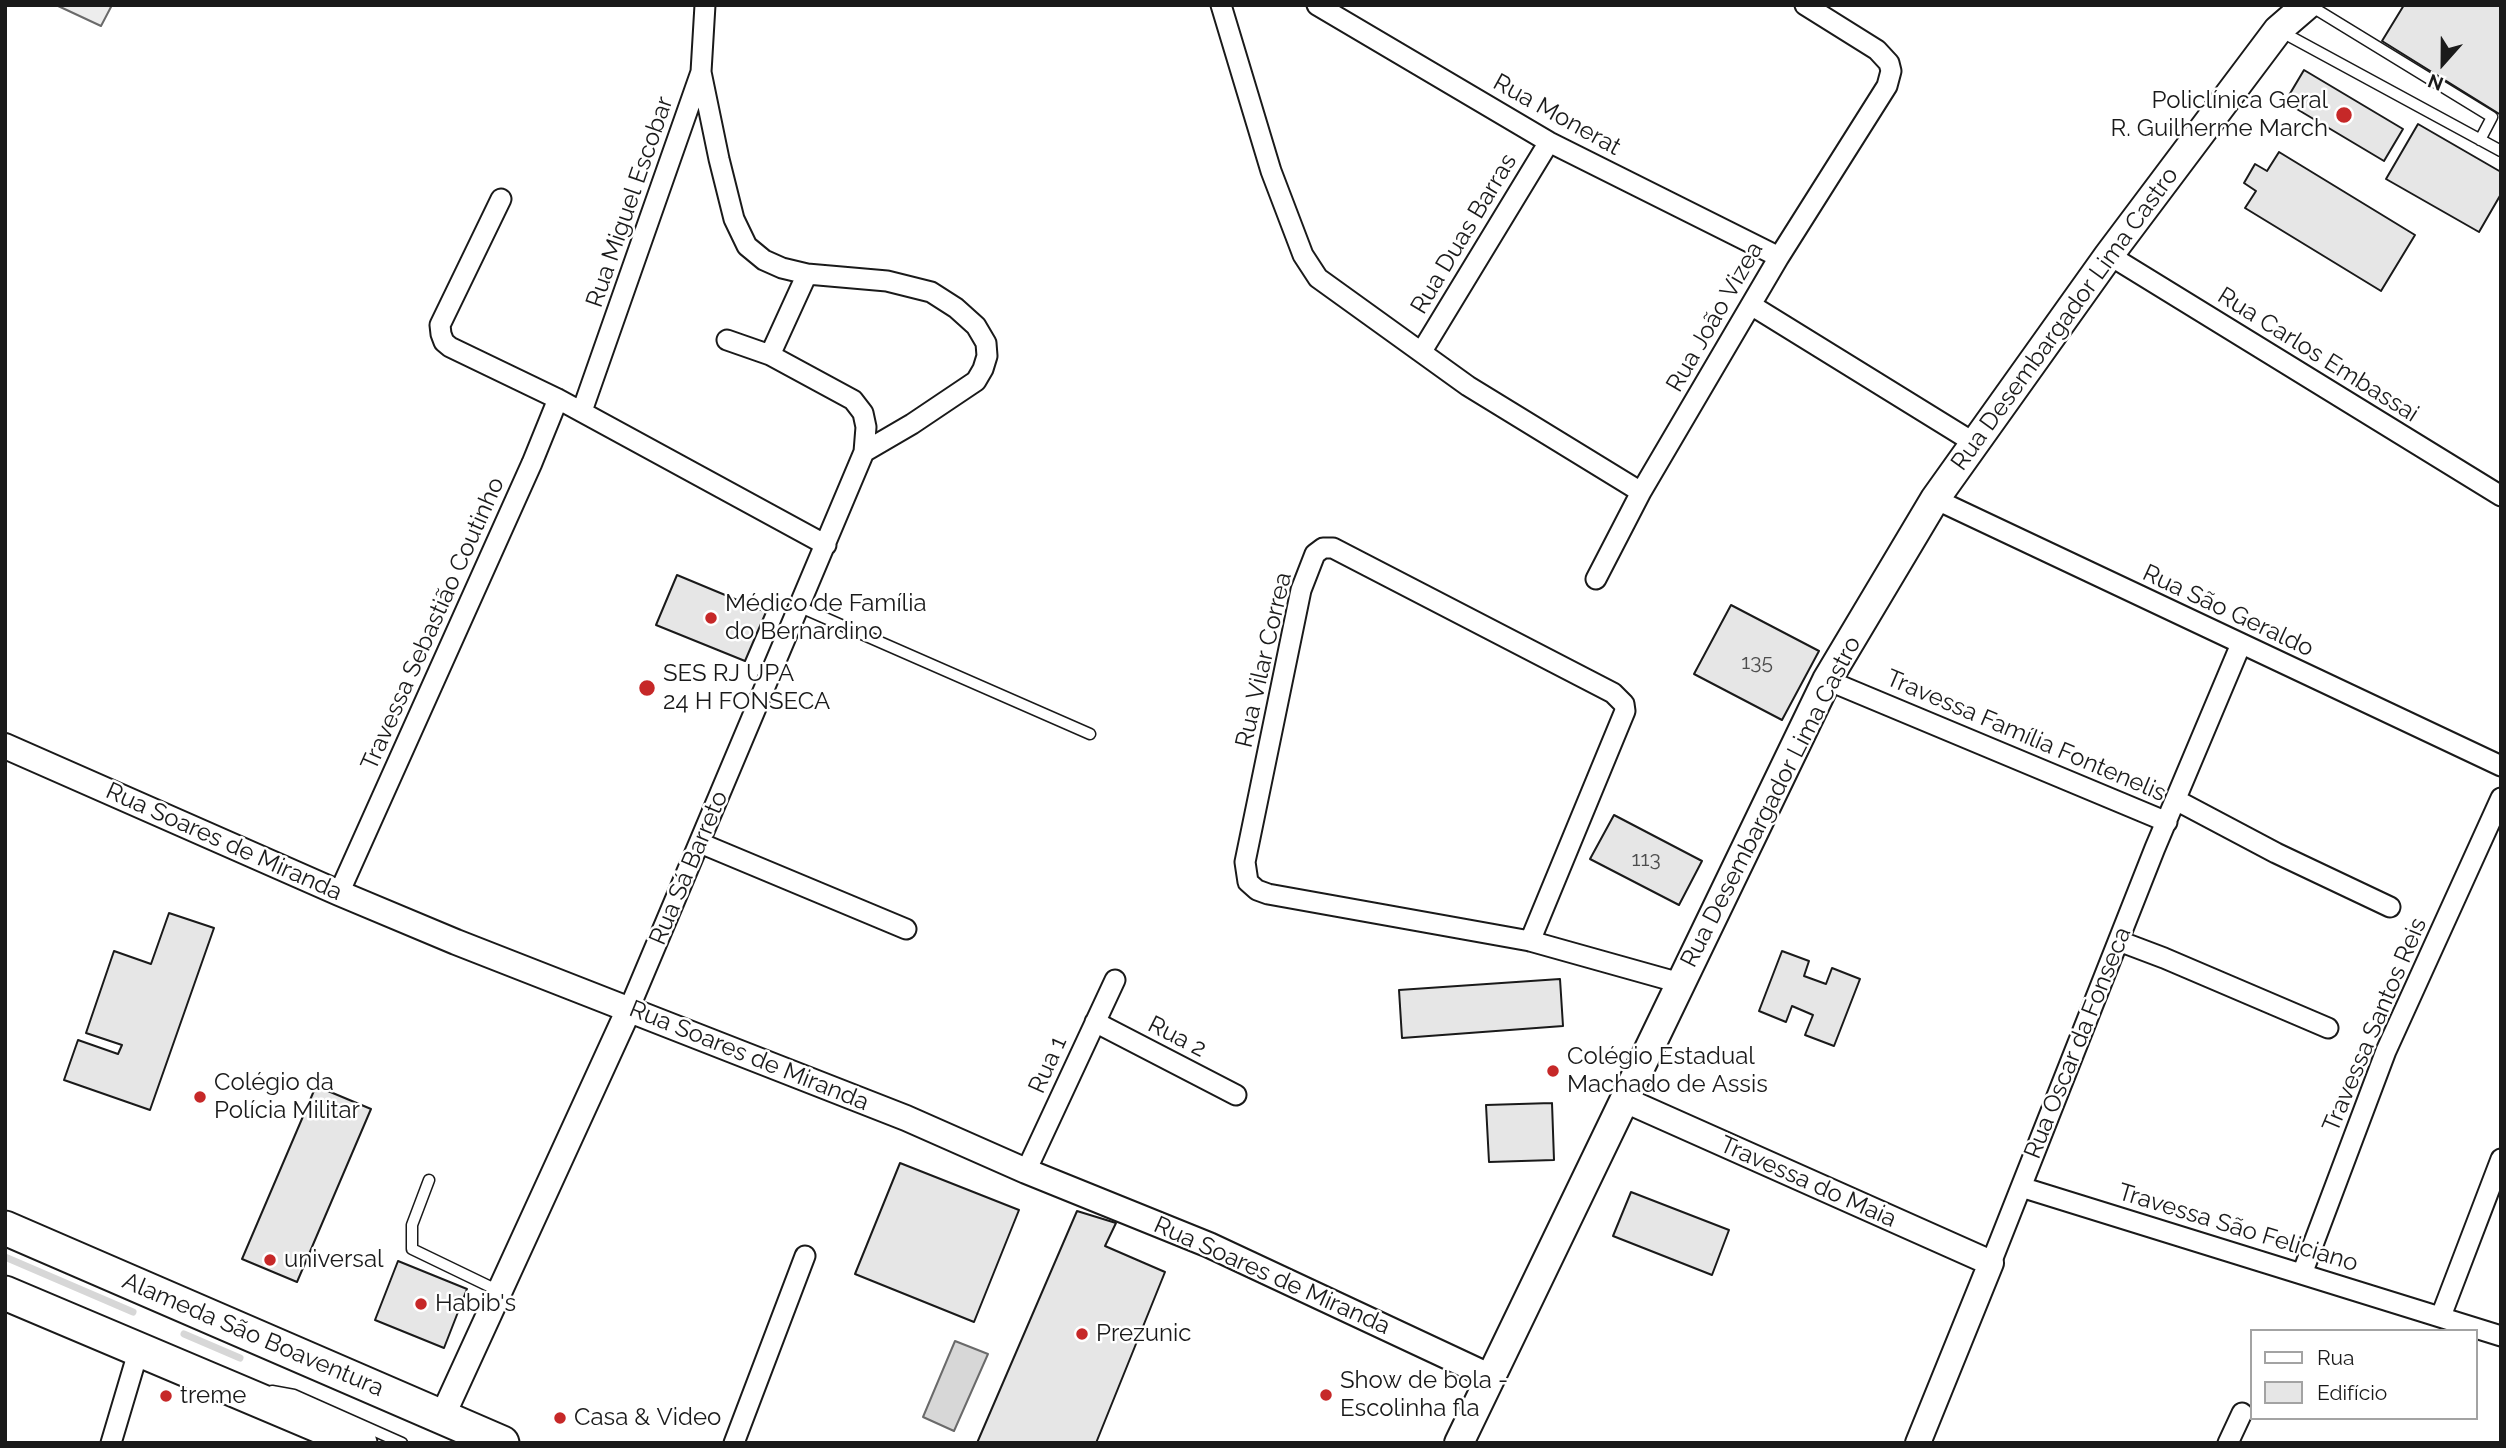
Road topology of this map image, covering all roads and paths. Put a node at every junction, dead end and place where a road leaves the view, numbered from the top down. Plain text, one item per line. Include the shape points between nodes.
1 (705, 5) edge
2 (1221, 5) edge
3 (1317, 5) edge
4 (1805, 5) edge
5 (2308, 5) edge
6 (2278, 30) junction
7 (701, 72) junction
8 (2480, 140) junction
9 (1549, 142) junction
10 (2501, 151) edge
11 (501, 199) dead end
12 (2109, 255) junction
13 (1779, 257) junction
14 (807, 274) junction
15 (1751, 305) junction
16 (727, 340) dead end
17 (1422, 351) junction
18 (770, 355) junction
19 (558, 399) junction
20 (582, 411) junction
21 (1976, 444) junction
22 (864, 452) junction
23 (1641, 492) junction
24 (2501, 496) edge
25 (1935, 499) junction
26 (826, 545) junction
27 (1596, 579) dead end
28 (800, 607) junction
29 (2241, 644) junction
30 (1827, 680) junction
31 (1090, 734) dead end
32 (5, 746) edge
33 (2501, 766) edge
34 (2501, 798) edge
35 (2176, 800) junction
36 (2167, 822) junction
37 (700, 843) junction
38 (339, 893) junction
39 (2390, 907) dead end
40 (906, 929) dead end
41 (1530, 940) junction
42 (2119, 942) junction
43 (1115, 980) dead end
44 (1680, 983) junction
45 (629, 1009) junction
46 (1095, 1022) junction
47 (2328, 1028) dead end
48 (1236, 1095) dead end
49 (1625, 1100) junction
50 (2501, 1159) edge
51 (1026, 1171) junction
52 (429, 1180) dead end
53 (2021, 1186) junction
54 (5, 1228) edge
55 (805, 1256) dead end
56 (1991, 1263) junction
57 (2302, 1274) junction
58 (499, 1292) junction
59 (5, 1293) edge
60 (2441, 1316) junction
61 (2501, 1336) edge
62 (139, 1349) junction
63 (1489, 1376) junction
64 (229, 1387) junction
65 (2242, 1413) dead end
66 (442, 1417) junction
67 (111, 1443) edge
68 (360, 1443) edge
69 (402, 1443) edge
70 (502, 1443) edge
71 (734, 1443) edge
72 (1459, 1443) edge
73 (1918, 1443) edge
74 (2228, 1443) edge

1 - 7 street, Rua Miguel Escobar
2 - 17 street via 1271,172 1303,255 1318,278
3 - 9 street, Rua Monerat
4 - 13 street, Rua João Vizea via 1877,50 1891,71 1887,86
5 - 6 main road, Rua Desembargador Lima Castro
5 - 8 lane via 2492,117
6 - 8 lane
6 - 12 main road, Rua Desembargador Lima Castro
7 - 14 street via 734,219 747,246 764,260
7 - 20 street, Rua Miguel Escobar
8 - 10 lane
9 - 13 street, Rua Monerat
9 - 17 street, Rua Duas Barras
11 - 19 street via 440,325 441,334 450,347
12 - 21 main road, Rua Desembargador Lima Castro
12 - 24 street, Rua Carlos Embassai
13 - 15 street, Rua João Vizea
14 - 18 street
14 - 22 street via 887,281 931,292 956,307 986,343 984,369 976,381
15 - 21 street
15 - 23 street, Rua João Vizea
16 - 18 street, Rua Sá Barreto
17 - 23 street via 1468,386
18 - 22 street, Rua Sá Barreto via 853,400 866,427
19 - 20 street
19 - 38 street, Travessa Sebastião Coutinho
20 - 26 street
21 - 25 main road, Rua Desembargador Lima Castro
22 - 26 street, Rua Sá Barreto
23 - 27 street, Rua João Vizea
25 - 29 street, Rua São Geraldo
25 - 30 main road, Rua Desembargador Lima Castro
26 - 28 street, Rua Sá Barreto
28 - 31 lane
28 - 37 street, Rua Sá Barreto
29 - 33 street, Rua São Geraldo
29 - 35 street, Rua Oscar da Fonseca
30 - 36 street, Travessa Família Fontenelis
30 - 44 main road, Rua Desembargador Lima Castro
32 - 38 street, Rua Soares de Miranda
34 - 57 street, Travessa Santos Reis via 2386,1051
35 - 36 street, Rua Oscar da Fonseca
35 - 39 street
36 - 42 street, Rua Oscar da Fonseca
37 - 40 street
37 - 45 street, Rua Sá Barreto
38 - 45 street, Rua Soares de Miranda
41 - 41 street, Rua Vilar Correa via 1268,894 1248,882 1245,862 1301,590 1315,554 1323,548 1333,548 1621,698 1625,711
41 - 44 street, Rua Vilar Correa
42 - 47 street
42 - 53 street, Rua Oscar da Fonseca
43 - 46 street, Rua 1
44 - 49 main road, Rua Desembargador Lima Castro
45 - 51 street, Rua Soares de Miranda via 906,1118
45 - 58 street, Rua Sá Barreto
46 - 48 street, Rua 2
46 - 51 street, Rua 1
49 - 56 street, Travessa do Maia
49 - 63 main road, Rua Desembargador Lima Castro
50 - 60 street
51 - 63 street, Rua Soares de Miranda via 1209,1245
52 - 58 lane via 412,1225 412,1249
53 - 56 street, Rua Oscar da Fonseca
53 - 57 street, Travessa São Feliciano
54 - 66 highway, Alameda São Boaventura
55 - 71 street
56 - 73 street, Rua Oscar da Fonseca
57 - 60 street, Travessa São Feliciano
58 - 66 street, Rua Sá Barreto
59 - 62 highway
60 - 61 street, Travessa São Feliciano
62 - 64 highway
62 - 67 street
63 - 72 main road, Rua Desembargador Lima Castro
64 - 68 highway
64 - 69 lane via 294,1395
65 - 74 street
66 - 70 highway, Alameda São Boaventura

